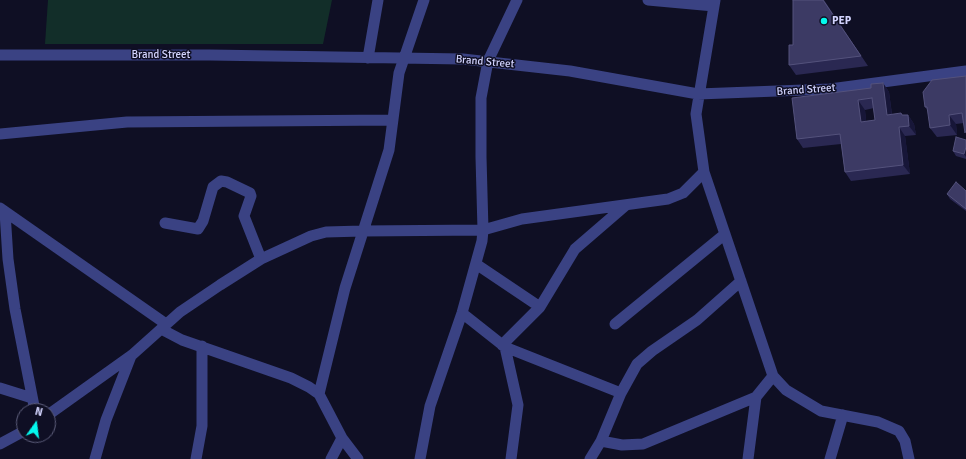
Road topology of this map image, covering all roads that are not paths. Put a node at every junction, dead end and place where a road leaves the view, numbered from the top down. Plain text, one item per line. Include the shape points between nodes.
1 (378, 0) edge
2 (424, 0) edge
3 (517, 0) edge
4 (648, 0) edge
5 (715, 3) edge
6 (0, 55) edge
7 (368, 58) junction
8 (405, 59) junction
9 (488, 61) junction
10 (966, 71) edge
11 (698, 94) junction
12 (393, 120) junction
13 (0, 134) edge
14 (704, 172) junction
15 (626, 205) junction
16 (3, 210) edge
17 (165, 223) dead end
18 (483, 230) junction
19 (362, 231) junction
20 (725, 234) junction
21 (261, 259) junction
22 (476, 264) junction
23 (741, 281) junction
24 (540, 307) junction
25 (462, 313) junction
26 (615, 324) dead end
27 (163, 327) junction
28 (202, 346) junction
29 (504, 346) junction
30 (132, 355) junction
31 (773, 376) junction
32 (0, 388) edge
33 (621, 393) junction
34 (319, 394) junction
35 (756, 397) junction
36 (32, 398) junction
37 (33, 403) edge
38 (56, 409) edge
39 (842, 415) junction
40 (16, 435) edge
41 (342, 438) junction
42 (601, 441) junction
43 (0, 444) edge
44 (95, 459) edge
45 (196, 459) edge
46 (331, 459) edge
47 (358, 459) edge
48 (420, 459) edge
49 (511, 459) edge
50 (590, 459) edge
51 (748, 459) edge
52 (830, 459) edge
53 (909, 459) edge

1 - 7 street
2 - 8 street
3 - 9 street
4 - 5 street
5 - 11 street
6 - 7 street, Brand Street
7 - 8 street, Brand Street
8 - 9 street, Brand Street
8 - 12 street via 397,83
9 - 11 street, Brand Street via 570,71
9 - 18 street via 481,98
10 - 11 street, Brand Street via 830,89
11 - 14 street via 696,114
12 - 13 street via 127,122
12 - 19 street via 389,150
14 - 15 street via 683,193 668,199
14 - 20 street
15 - 18 street via 522,219
15 - 24 street via 575,249
16 - 27 street
16 - 36 street via 15,309
17 - 21 street via 198,229 203,221 213,187 221,181 227,182 250,193 244,216
18 - 19 street
18 - 22 street
19 - 21 street via 326,232 311,236
19 - 34 street
20 - 23 street
20 - 26 street
21 - 27 street via 207,294
22 - 24 street
22 - 25 street
23 - 31 street
23 - 33 street via 697,320 644,357
24 - 29 street
25 - 29 street
25 - 48 street via 430,406
27 - 28 street via 182,340
27 - 30 street
28 - 34 street via 291,378
28 - 45 street via 202,426
29 - 33 street
29 - 49 street via 518,405
30 - 38 street
30 - 44 street via 108,414
31 - 35 street
31 - 39 street via 782,387 799,399 821,411
32 - 36 street
33 - 42 street
34 - 41 street
35 - 42 street via 643,444 622,445
35 - 51 street
36 - 37 street
39 - 52 street
39 - 53 street via 878,422 899,431 905,441
40 - 43 street
41 - 46 street
41 - 47 street
42 - 50 street

